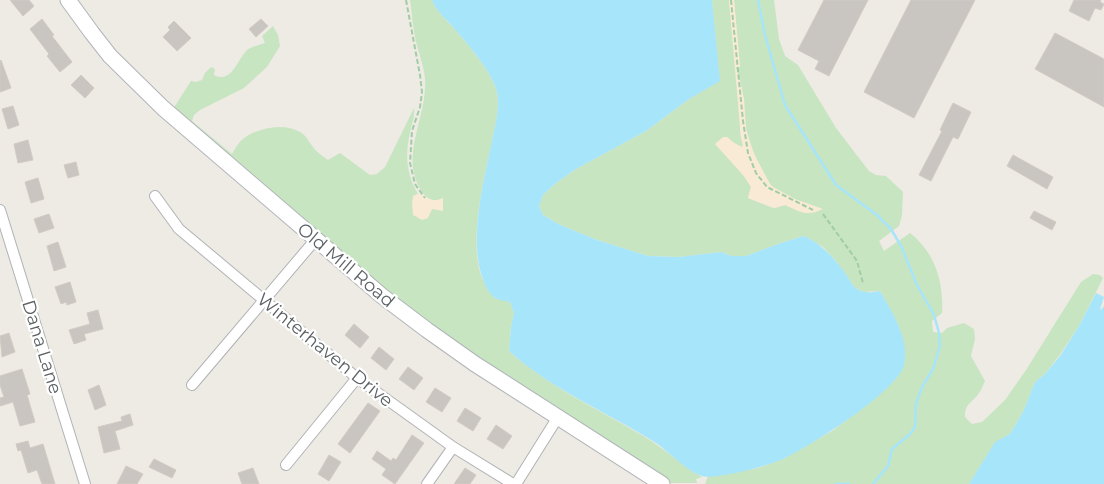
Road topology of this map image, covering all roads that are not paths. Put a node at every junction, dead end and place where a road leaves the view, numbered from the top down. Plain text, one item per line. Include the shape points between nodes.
1 (68, 0) edge
2 (154, 196) dead end
3 (0, 210) edge
4 (316, 239) junction
5 (264, 300) junction
6 (357, 378) junction
7 (192, 385) dead end
8 (558, 417) junction
9 (453, 447) junction
10 (286, 465) dead end
11 (85, 484) edge
12 (427, 484) edge
13 (515, 484) edge
14 (662, 484) edge

1 - 4 street, Old Mill Road via 110,56 157,102
2 - 5 street, Winterhaven Drive via 179,229
3 - 11 street, Dana Lane
4 - 5 street
4 - 8 street, Old Mill Road via 427,330
5 - 6 street, Winterhaven Drive
5 - 7 street
6 - 9 street, Winterhaven Drive
6 - 10 street
8 - 13 street
8 - 14 street, Old Mill Road
9 - 12 street
9 - 13 street, Winterhaven Drive

